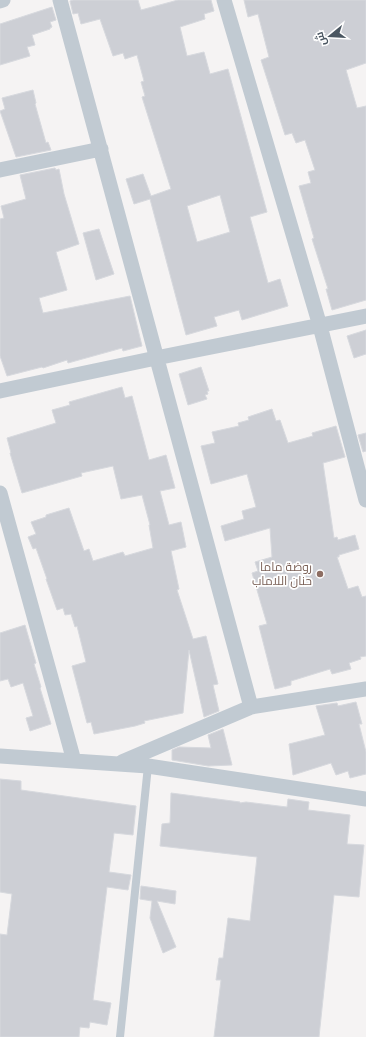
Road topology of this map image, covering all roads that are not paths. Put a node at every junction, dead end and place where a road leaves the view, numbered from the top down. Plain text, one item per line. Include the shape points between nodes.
1 (60, 0) edge
2 (224, 0) edge
3 (101, 150) junction
4 (0, 170) edge
5 (366, 316) edge
6 (320, 326) junction
7 (156, 358) junction
8 (0, 391) edge
9 (0, 493) edge
10 (366, 500) edge
11 (366, 689) edge
12 (251, 707) junction
13 (0, 756) edge
14 (74, 761) junction
15 (118, 764) junction
16 (148, 766) junction
17 (366, 799) edge
18 (120, 1037) edge

1 - 3 street
2 - 6 street
3 - 4 street
3 - 7 street
5 - 6 street
6 - 7 street
6 - 10 street
7 - 8 street
7 - 12 street
9 - 14 street
11 - 12 street
12 - 15 street
13 - 14 street
14 - 15 street
15 - 16 street
16 - 17 street
16 - 18 lane

